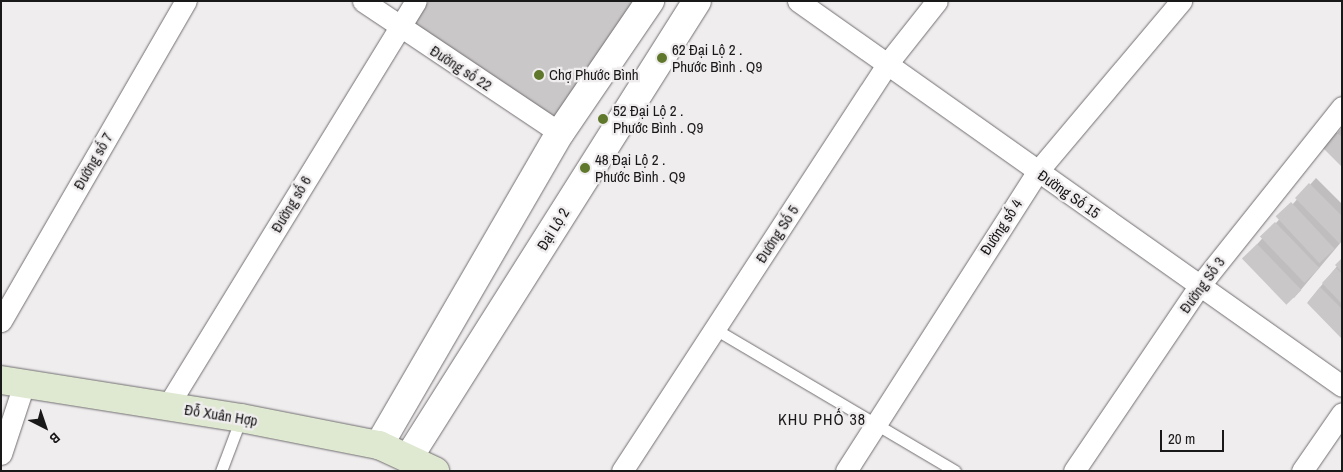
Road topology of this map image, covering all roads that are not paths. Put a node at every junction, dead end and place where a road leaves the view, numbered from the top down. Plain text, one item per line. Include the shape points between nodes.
1 (186, 1) edge
2 (363, 1) edge
3 (416, 1) edge
4 (650, 1) edge
5 (697, 1) edge
6 (798, 1) edge
7 (937, 1) edge
8 (1181, 1) edge
9 (398, 26) junction
10 (887, 64) junction
11 (1342, 107) edge
12 (560, 133) junction
13 (1037, 172) junction
14 (1200, 285) junction
15 (1, 321) edge
16 (715, 329) junction
17 (13, 382) edge
18 (1342, 386) edge
19 (167, 407) junction
20 (1342, 413) edge
21 (241, 418) junction
22 (877, 423) junction
23 (379, 445) junction
24 (1, 454) edge
25 (409, 456) junction
26 (221, 471) edge
27 (435, 471) edge
28 (622, 471) edge
29 (846, 471) edge
30 (955, 471) edge
31 (1074, 471) edge
32 (1302, 471) edge

1 - 15 street, Đường số 7
2 - 9 street, Đường số 22
3 - 9 street, Đường số 6
4 - 12 street
5 - 25 street, Đại Lộ 2
6 - 10 street, Đường Số 15
7 - 10 street, Đường Số 5
8 - 13 street, Đường số 4
9 - 12 street, Đường số 22
9 - 19 street, Đường số 6
10 - 13 street, Đường Số 15
10 - 16 street, Đường Số 5
11 - 14 street, Đường Số 3
12 - 23 street
13 - 14 street, Đường Số 15
13 - 22 street, Đường số 4
14 - 18 street, Đường Số 15
14 - 31 street, Đường Số 3
16 - 22 lane
16 - 28 street, Đường Số 5
17 - 19 main road, Đỗ Xuân Hợp
17 - 24 street
19 - 21 main road, Đỗ Xuân Hợp
20 - 32 street
21 - 23 main road, Đỗ Xuân Hợp
21 - 26 lane
22 - 29 street, Đường số 4
22 - 30 lane
23 - 25 main road, Đỗ Xuân Hợp
25 - 27 main road, Đỗ Xuân Hợp

